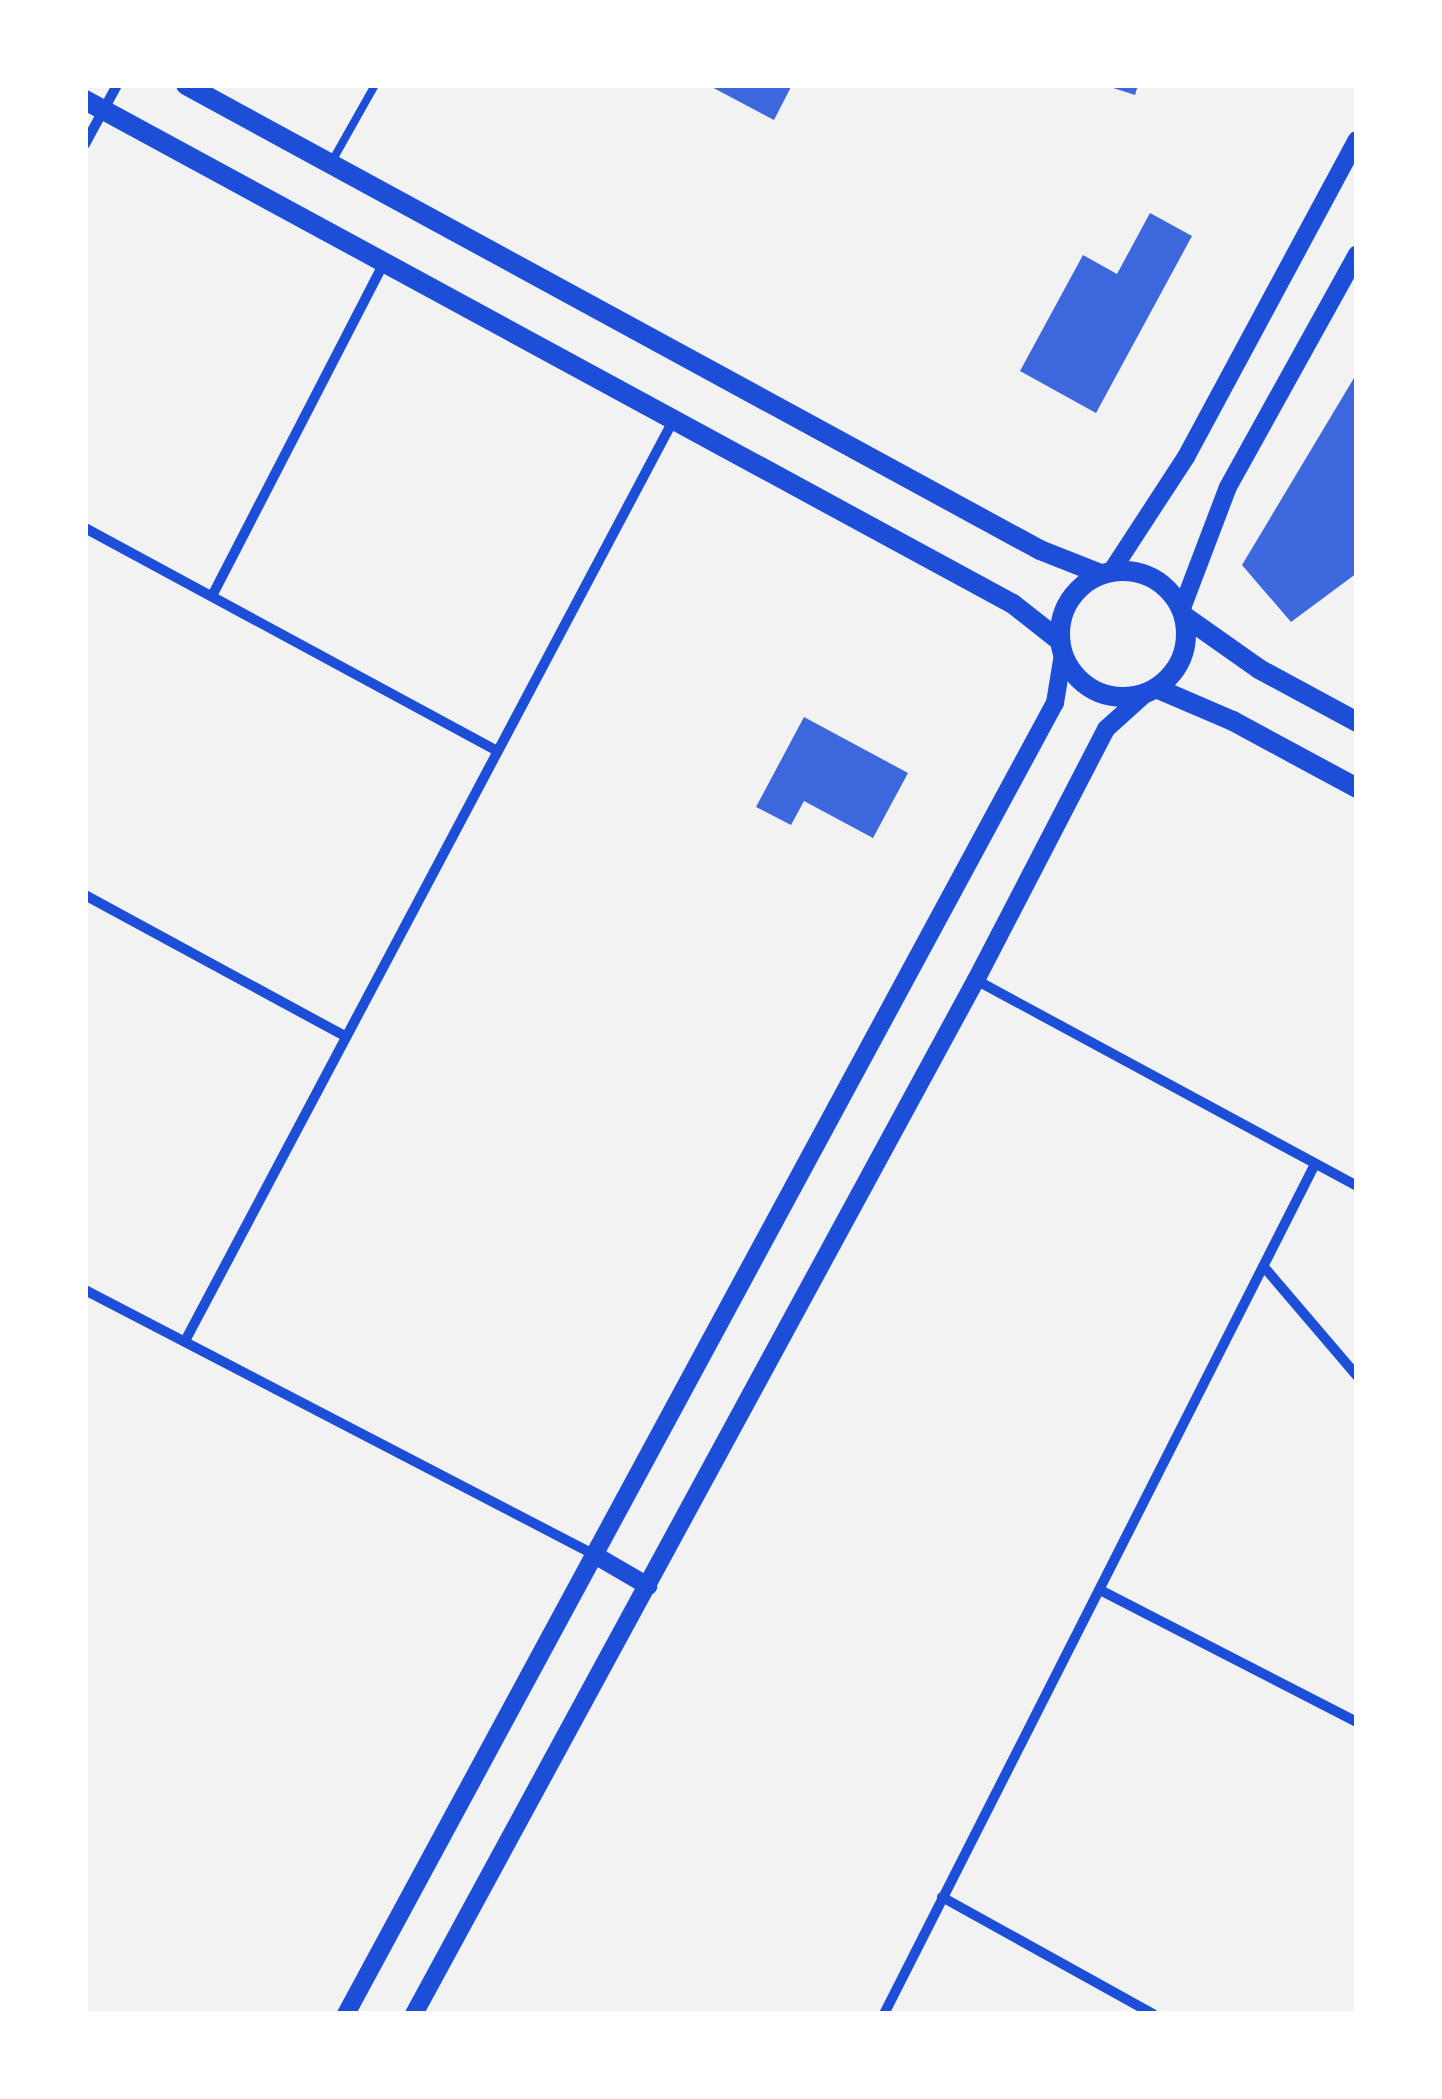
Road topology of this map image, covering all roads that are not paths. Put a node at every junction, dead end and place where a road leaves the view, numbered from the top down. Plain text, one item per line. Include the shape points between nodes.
1 (116, 85) edge
2 (186, 85) edge
3 (374, 85) edge
4 (94, 106) edge
5 (1357, 140) edge
6 (85, 144) edge
7 (331, 163) junction
8 (1357, 254) edge
9 (385, 262) junction
10 (675, 417) junction
11 (85, 528) edge
12 (1106, 573) junction
13 (212, 596) junction
14 (1183, 612) junction
15 (1061, 648) junction
16 (1151, 691) junction
17 (1357, 722) edge
18 (498, 751) junction
19 (1357, 788) edge
20 (85, 894) edge
21 (976, 980) junction
22 (346, 1037) junction
23 (1316, 1164) junction
24 (1357, 1186) edge
25 (1264, 1267) junction
26 (85, 1290) edge
27 (184, 1342) junction
28 (1357, 1376) edge
29 (592, 1554) junction
30 (648, 1586) junction
31 (1102, 1591) junction
32 (1357, 1722) edge
33 (942, 1897) junction
34 (346, 2014) edge
35 (414, 2014) edge
36 (884, 2014) edge
37 (1153, 2014) edge

1 - 4 street
2 - 7 main road
3 - 7 lane
4 - 6 street
4 - 9 main road
5 - 12 street via 1186,457
7 - 12 main road via 1040,550
8 - 14 street via 1228,487
9 - 10 main road
9 - 13 street
10 - 15 main road via 1013,604
10 - 18 street
11 - 13 street
12 - 14 main road via 1153,578
12 - 15 main road via 1069,600
13 - 18 street
14 - 16 main road via 1185,650
14 - 17 main road via 1259,669
15 - 16 main road via 1087,686 1106,695
15 - 29 street via 1056,703
16 - 19 main road via 1233,721
16 - 21 street via 1106,728
18 - 22 street
20 - 22 street
21 - 23 street
21 - 30 street
22 - 27 street
23 - 24 street
23 - 25 street
25 - 28 street
25 - 31 street
26 - 27 street
27 - 29 street
29 - 30 street
29 - 34 street
30 - 35 street
31 - 32 street
31 - 33 street
33 - 36 street
33 - 37 street

